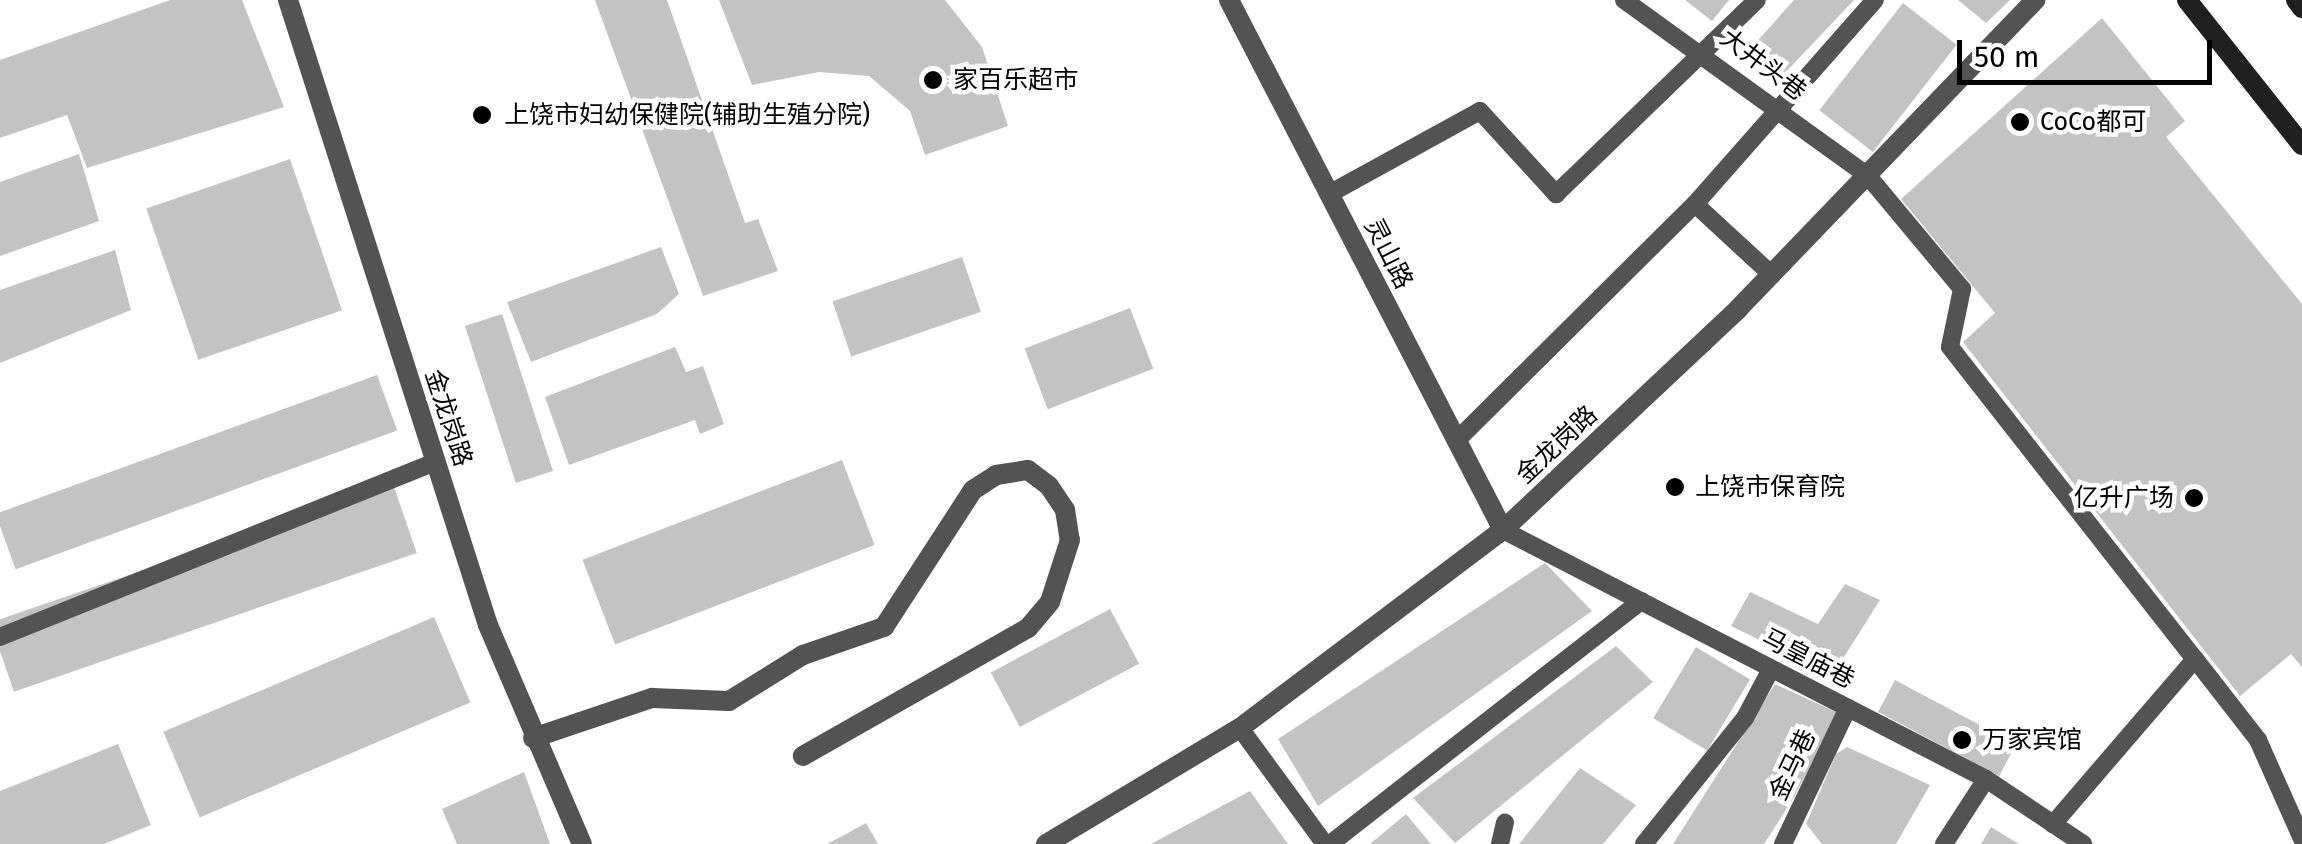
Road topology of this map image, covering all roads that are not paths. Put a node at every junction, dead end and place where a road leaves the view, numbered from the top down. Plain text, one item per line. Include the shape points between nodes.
1 (288, 0) edge
2 (1229, 0) edge
3 (1624, 0) edge
4 (1758, 0) edge
5 (1875, 0) edge
6 (2035, 0) edge
7 (2186, 0) edge
8 (2296, 0) edge
9 (2302, 8) edge
10 (1709, 54) junction
11 (1779, 107) junction
12 (2302, 145) edge
13 (1868, 176) junction
14 (1329, 194) junction
15 (1696, 204) junction
16 (1772, 274) junction
17 (1456, 441) junction
18 (436, 462) junction
19 (1503, 530) junction
20 (1640, 601) junction
21 (0, 637) edge
22 (2196, 659) junction
23 (1771, 668) junction
24 (1848, 708) junction
25 (1240, 728) junction
26 (533, 738) junction
27 (803, 756) dead end
28 (1986, 779) junction
29 (1505, 823) dead end
30 (2053, 824) junction
31 (2302, 839) edge
32 (582, 844) edge
33 (1046, 844) edge
34 (1328, 844) edge
35 (1500, 844) edge
36 (1644, 844) edge
37 (1783, 844) edge
38 (1944, 844) edge
39 (2084, 844) edge

1 - 18 street, 金龙岗路
2 - 14 street, 灵山路
3 - 10 lane, 大井头巷
4 - 10 lane
5 - 11 lane
6 - 13 street, 金龙岗路
7 - 12 main road
8 - 9 main road
10 - 11 lane, 大井头巷
10 - 14 lane via 1556,194 1480,111
11 - 13 lane, 大井头巷
11 - 15 lane
13 - 16 street, 金龙岗路
13 - 22 lane, 大井头巷 via 1962,289 1950,346
14 - 17 street, 灵山路
15 - 16 lane
15 - 17 lane
16 - 19 street, 金龙岗路
17 - 19 street, 灵山路
18 - 21 lane
18 - 26 street, 金龙岗路
19 - 20 lane, 马皇庙巷
19 - 25 street, 金龙岗路
20 - 23 lane, 马皇庙巷
20 - 34 lane
22 - 30 lane
22 - 31 lane via 2258,740
23 - 24 lane, 马皇庙巷
23 - 36 lane via 1745,718
24 - 28 lane, 马皇庙巷
24 - 37 lane, 金马巷
25 - 33 street, 金龙岗路
25 - 34 lane
26 - 27 street via 652,698 729,701 803,655 884,626 973,490 996,474 1028,470 1050,486 1065,510 1070,540 1050,602 1028,628
26 - 32 street, 金龙岗路
28 - 30 lane, 马皇庙巷
28 - 38 lane
29 - 35 lane
30 - 39 lane, 马皇庙巷

